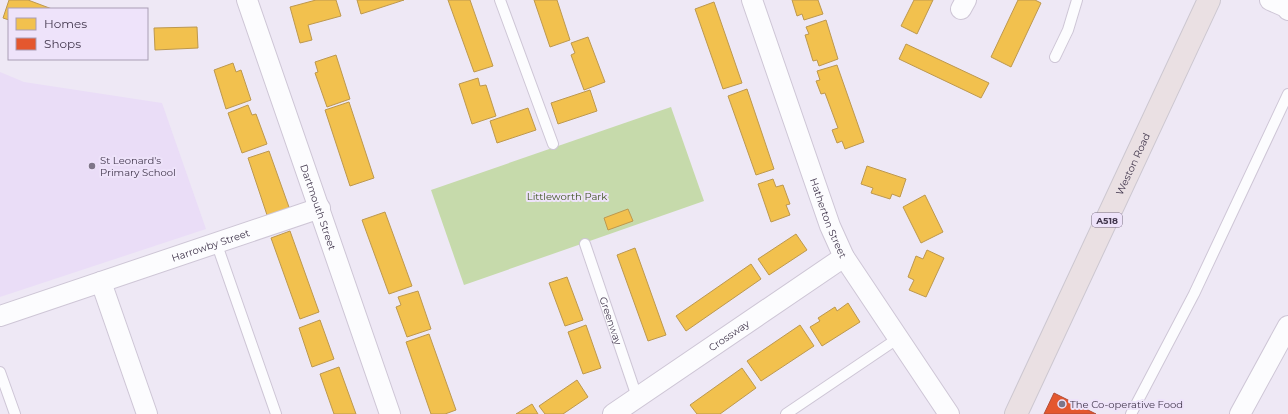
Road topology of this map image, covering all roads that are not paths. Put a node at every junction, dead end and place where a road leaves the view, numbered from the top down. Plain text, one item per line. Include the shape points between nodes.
1 (247, 0) edge
2 (500, 0) edge
3 (752, 0) edge
4 (1077, 0) edge
5 (1209, 0) edge
6 (1270, 0) edge
7 (1288, 10) edge
8 (1055, 57) dead end
9 (1288, 94) edge
10 (553, 144) dead end
11 (320, 208) junction
12 (216, 242) junction
13 (585, 244) dead end
14 (844, 257) junction
15 (101, 282) junction
16 (0, 316) edge
17 (1288, 326) edge
18 (897, 339) junction
19 (0, 372) edge
20 (637, 397) junction
21 (15, 414) edge
22 (147, 414) edge
23 (276, 414) edge
24 (390, 414) edge
25 (613, 414) edge
26 (786, 414) edge
27 (949, 414) edge
28 (1016, 414) edge
29 (1131, 414) edge
30 (1240, 414) edge

1 - 11 street, Dartmouth Street
2 - 10 lane
3 - 14 street, Hatherton Street via 830,226
4 - 8 lane via 1068,30
5 - 28 highway, Weston Road / A518
6 - 7 street via 1286,6
9 - 29 lane via 1194,294
11 - 12 street, Harrowby Street
11 - 24 street, Dartmouth Street
12 - 15 street, Harrowby Street
12 - 23 lane
13 - 20 lane, Greenway
14 - 18 street, Hatherton Street
14 - 20 street, Crossway
15 - 16 street, Harrowby Street
15 - 22 street
17 - 30 street
18 - 26 lane
18 - 27 street, Hatherton Street
19 - 21 lane
20 - 25 street, Crossway

